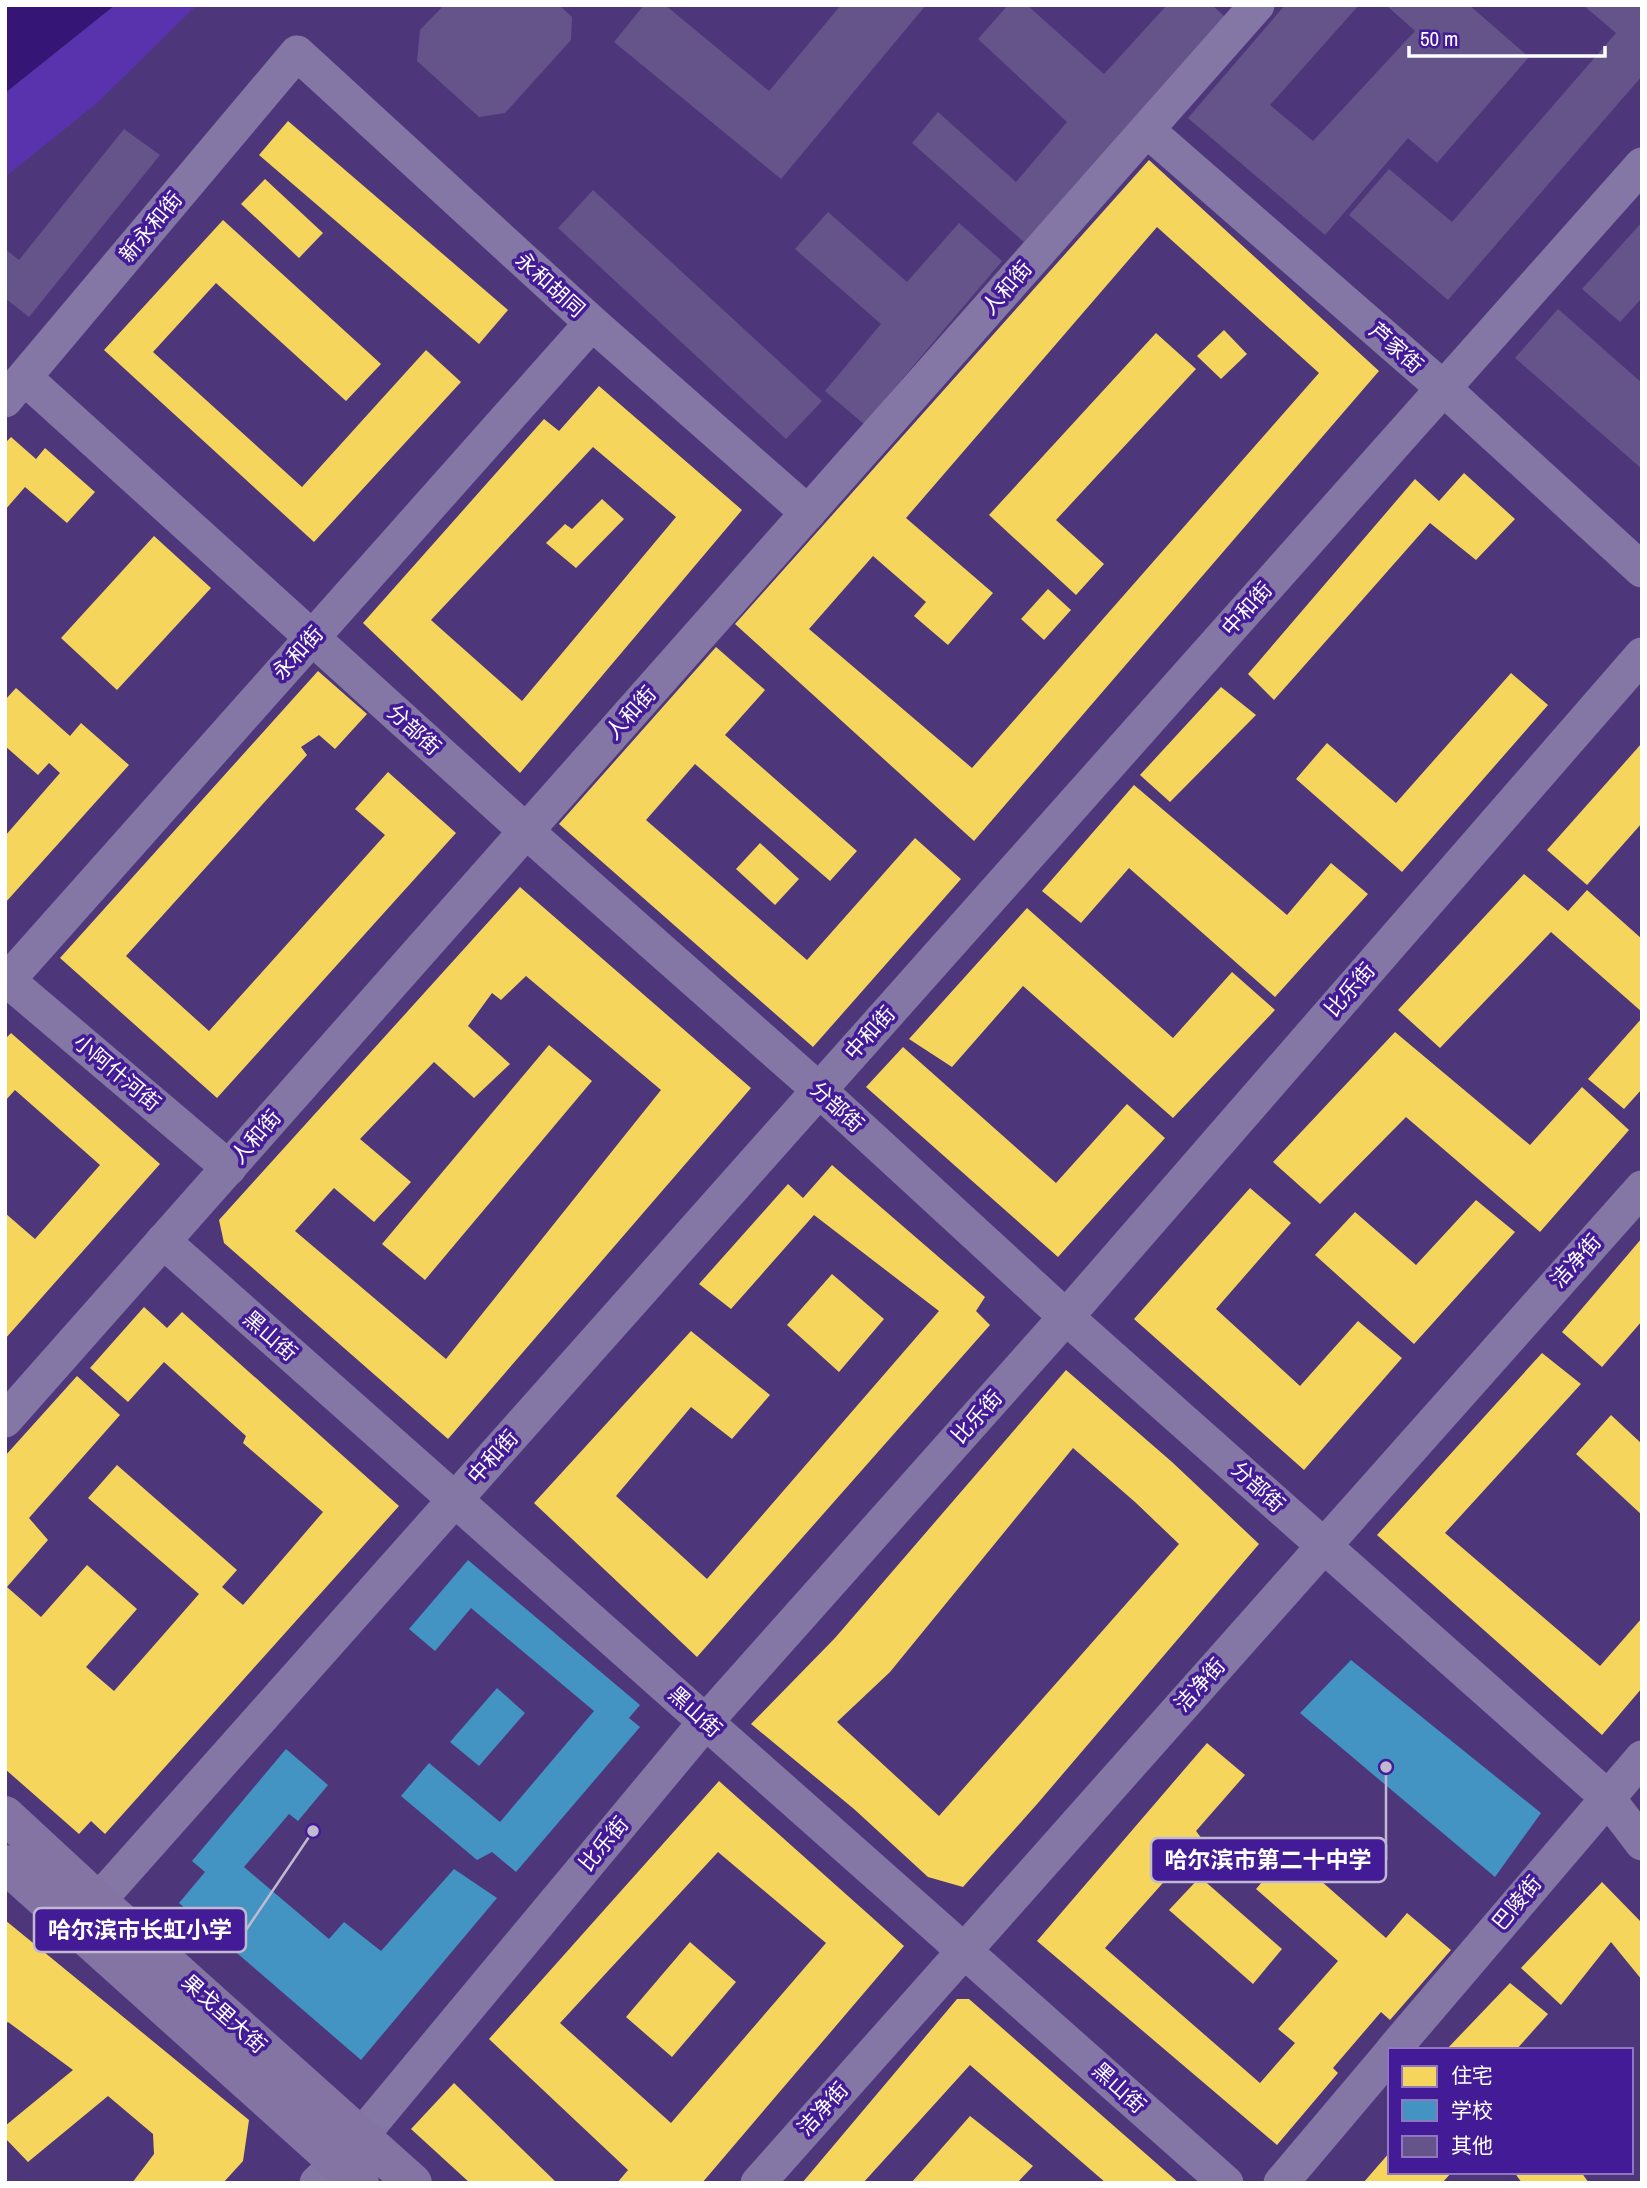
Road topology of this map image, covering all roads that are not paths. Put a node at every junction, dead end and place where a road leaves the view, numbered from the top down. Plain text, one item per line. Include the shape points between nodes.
1 (1257, 5) edge
2 (297, 53) joint
3 (1147, 130) junction
4 (1642, 165) edge
5 (592, 323) junction
6 (1443, 388) junction
7 (15, 389) edge
8 (808, 513) junction
9 (1642, 570) edge
10 (311, 638) junction
11 (1642, 655) edge
12 (526, 831) junction
13 (6, 980) edge
14 (819, 1090) junction
15 (229, 1168) junction
16 (1642, 1188) edge
17 (163, 1241) junction
18 (1066, 1317) junction
19 (5, 1420) edge
20 (456, 1499) junction
21 (1324, 1545) junction
22 (706, 1722) junction
23 (1642, 1758) edge
24 (1607, 1797) junction
25 (5, 1815) edge
26 (1642, 1843) edge
27 (5, 1864) edge
28 (98, 1901) junction
29 (964, 1951) junction
30 (1396, 2048) edge
31 (1388, 2056) edge
32 (344, 2166) edge
33 (413, 2183) edge
34 (758, 2183) edge
35 (1226, 2183) edge
36 (1281, 2183) edge

1 - 3 street, 人和街
2 - 5 street, 永和胡同
2 - 7 street, 新永和街
3 - 6 street, 芦家街
3 - 8 street, 人和街
4 - 6 street, 中和街
5 - 8 street, 永和胡同
5 - 10 street, 永和街
6 - 9 street, 芦家街
6 - 14 street, 中和街
7 - 10 street, 分部街
8 - 12 street, 人和街
10 - 12 street, 分部街
10 - 13 street, 永和街
11 - 18 street, 比乐街
12 - 14 street, 分部街
12 - 15 street, 人和街
13 - 15 street, 小阿什河街
14 - 18 street, 分部街
14 - 20 street, 中和街
15 - 17 street, 人和街
16 - 21 street, 洁净街
17 - 19 street, 人和街
17 - 20 street, 黑山街
18 - 21 street, 分部街
18 - 22 street, 比乐街
20 - 22 street, 黑山街
20 - 28 street, 中和街
21 - 24 street, 分部街
21 - 29 street, 洁净街
22 - 29 street, 黑山街
22 - 32 street, 比乐街
23 - 24 street, 巴陵街
24 - 26 street, 分部街
24 - 30 street, 巴陵街
25 - 28 main road, 果戈里大街
27 - 32 main road, 果戈里大街
28 - 32 main road, 果戈里大街
29 - 34 street, 洁净街
29 - 35 street, 黑山街
31 - 36 street
32 - 33 main road, 果戈里大街

